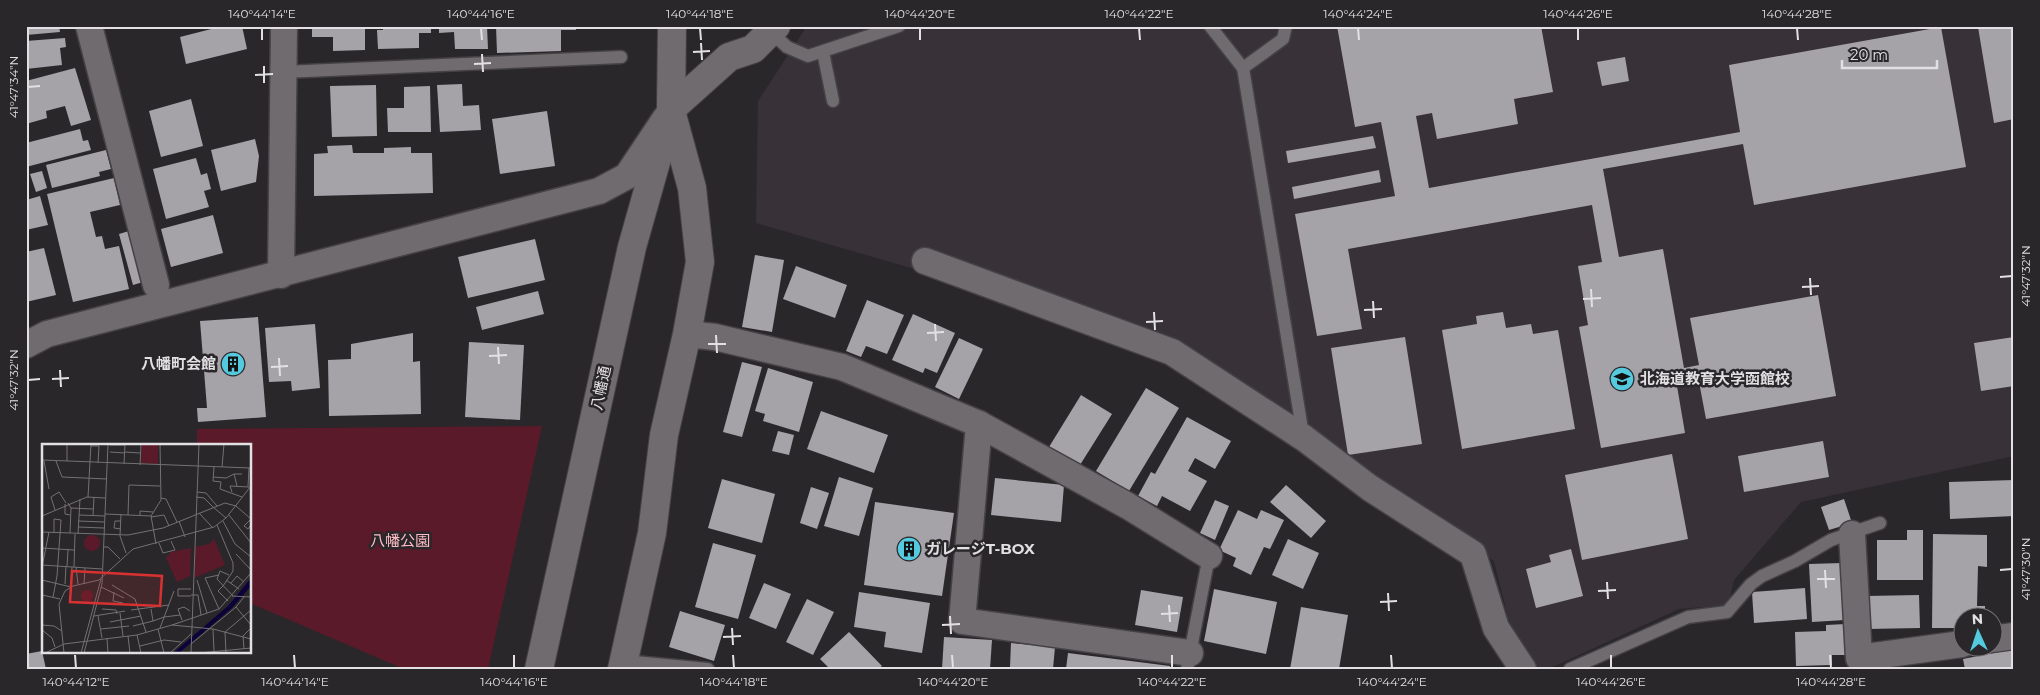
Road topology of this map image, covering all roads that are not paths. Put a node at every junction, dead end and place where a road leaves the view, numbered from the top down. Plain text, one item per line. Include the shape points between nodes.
1 (88, 26) edge
2 (284, 26) edge
3 (672, 26) edge
4 (899, 26) edge
5 (1210, 26) edge
6 (1286, 26) edge
7 (773, 29) edge
8 (823, 52) junction
9 (621, 57) dead end
10 (1243, 68) junction
11 (283, 72) junction
12 (833, 101) dead end
13 (671, 109) junction
14 (925, 262) dead end
15 (281, 275) junction
16 (156, 285) dead end
17 (687, 334) junction
18 (26, 345) edge
19 (979, 424) junction
20 (1304, 438) junction
21 (1880, 523) dead end
22 (1852, 534) junction
23 (1209, 556) joint
24 (1952, 645) edge
25 (1188, 661) edge
26 (623, 665) edge
27 (539, 669) edge
28 (708, 669) edge
29 (1523, 669) edge
30 (1570, 669) edge

1 - 16 street
2 - 11 street
3 - 13 street, 八幡通
4 - 8 lane
5 - 10 lane
6 - 10 lane via 1283,39
7 - 8 lane via 787,47 808,56
7 - 13 street via 753,49 729,57
8 - 12 lane
9 - 11 lane
10 - 20 lane
11 - 15 street
13 - 15 street via 627,176 598,191
13 - 17 street, 八幡通 via 692,188 700,262
13 - 27 street, 八幡通 via 632,247
14 - 20 street via 1172,352
15 - 18 street via 46,334
17 - 19 street via 715,337 842,366
17 - 26 street, 八幡通 via 664,435 652,533
19 - 23 street via 1128,506
19 - 25 street via 962,621
20 - 29 street via 1370,488 1473,554 1496,628
21 - 22 lane
22 - 24 street via 1859,658
22 - 30 lane via 1831,540 1762,576 1726,612 1688,617
23 - 25 lane
26 - 28 lane

